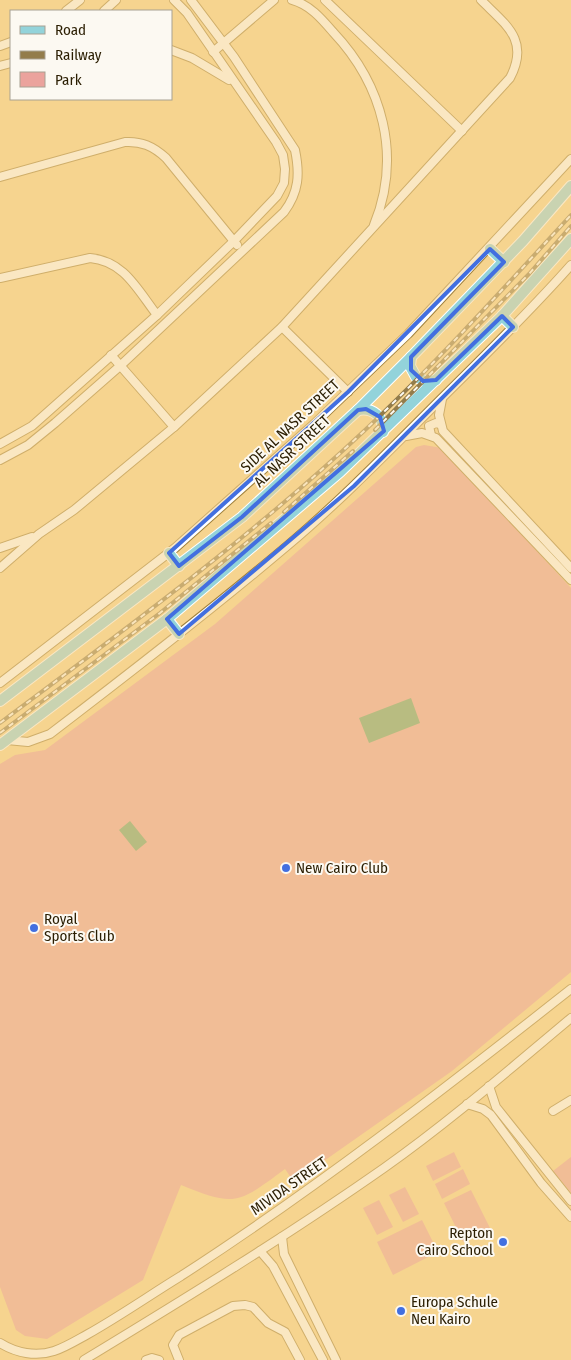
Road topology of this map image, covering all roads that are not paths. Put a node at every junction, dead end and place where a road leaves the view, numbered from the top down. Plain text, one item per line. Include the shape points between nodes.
1 (80, 0) edge
2 (116, 0) edge
3 (174, 0) edge
4 (191, 0) edge
5 (274, 0) edge
6 (292, 0) edge
7 (480, 0) edge
8 (327, 2) edge
9 (107, 6) edge
10 (67, 10) edge
11 (318, 16) junction
12 (223, 43) junction
13 (172, 50) edge
14 (213, 52) junction
15 (232, 82) junction
16 (462, 131) junction
17 (571, 159) edge
18 (0, 177) edge
19 (571, 186) edge
20 (372, 230) junction
21 (571, 239) edge
22 (234, 241) junction
23 (490, 249) junction
24 (241, 251) junction
25 (504, 262) junction
26 (571, 265) edge
27 (0, 278) edge
28 (157, 315) junction
29 (502, 316) junction
30 (282, 327) junction
31 (514, 327) junction
32 (111, 355) junction
33 (411, 357) junction
34 (120, 366) junction
35 (436, 380) junction
36 (348, 392) junction
37 (443, 398) junction
38 (358, 410) junction
39 (440, 424) junction
40 (174, 427) junction
41 (383, 432) junction
42 (430, 435) junction
43 (404, 436) junction
44 (0, 444) edge
45 (0, 460) edge
46 (39, 534) junction
47 (0, 548) edge
48 (168, 553) junction
49 (179, 566) junction
50 (0, 568) edge
51 (571, 568) edge
52 (571, 580) edge
53 (167, 619) junction
54 (179, 634) junction
55 (1, 680) edge
56 (0, 701) edge
57 (4, 742) edge
58 (571, 989) edge
59 (571, 1018) edge
60 (490, 1086) junction
61 (571, 1100) edge
62 (467, 1104) junction
63 (553, 1111) dead end
64 (543, 1167) junction
65 (534, 1174) junction
66 (571, 1201) edge
67 (571, 1217) edge
68 (282, 1237) junction
69 (260, 1251) junction
70 (296, 1280) junction
71 (284, 1287) junction
72 (308, 1303) junction
73 (297, 1310) junction
74 (0, 1343) edge
75 (37, 1357) edge
76 (84, 1360) edge
77 (146, 1360) edge
78 (159, 1360) edge
79 (179, 1360) edge
80 (300, 1360) edge
81 (323, 1360) edge
82 (336, 1360) edge

1 - 10 street
2 - 9 street
3 - 14 street via 187,13
4 - 12 street
5 - 12 street
6 - 11 street via 307,6
7 - 16 street via 513,33 518,56 510,78
8 - 11 street
8 - 16 street
11 - 20 street via 344,43 364,72 386,129 387,180
12 - 14 street
12 - 24 street via 295,150 298,166 298,181 289,204
13 - 15 street
14 - 15 street
15 - 22 street via 276,142 286,169 284,183 277,196
16 - 20 street
17 - 23 street, SIDE AL NASR STREET
18 - 22 street via 125,142 143,143 166,158
19 - 25 main road, AL NASR STREET
20 - 30 street
21 - 29 main road
22 - 24 street
22 - 28 street
23 - 25 main road
23 - 36 street, SIDE AL NASR STREET
24 - 34 street
25 - 33 main road, AL NASR STREET
26 - 31 street
27 - 28 street via 90,258 102,259 122,270
28 - 32 street
29 - 31 main road
29 - 35 main road
30 - 36 street
30 - 40 street
31 - 37 street
32 - 34 street
32 - 44 street via 32,426
33 - 35 main road via 410,366 416,377 428,382
33 - 38 main road, AL NASR STREET
34 - 40 street
34 - 45 street via 28,445
35 - 41 main road
36 - 48 street, SIDE AL NASR STREET via 229,502
37 - 39 street
37 - 43 street
38 - 41 main road via 377,414 382,420
38 - 49 main road, AL NASR STREET via 242,517
39 - 42 street via 436,422 429,426
39 - 51 street
40 - 46 street via 74,510
41 - 53 main road via 261,542
42 - 43 street via 413,433
42 - 52 street via 444,445
43 - 54 street via 288,545
46 - 47 street
46 - 50 street
48 - 49 main road
48 - 55 street, SIDE AL NASR STREET
49 - 56 main road, AL NASR STREET
53 - 54 main road
53 - 57 main road
54 - 57 street via 50,734 28,742
58 - 75 street, MIVIDA STREET via 432,1099 224,1248 111,1321
59 - 60 street
60 - 62 street
60 - 64 street via 496,1107
61 - 63 street
62 - 65 street via 491,1115
62 - 68 street via 386,1167
64 - 65 street
64 - 66 street
65 - 67 street
68 - 69 street
68 - 70 street via 284,1254
69 - 71 street
69 - 76 street
70 - 71 street
70 - 72 street
71 - 73 street
72 - 73 street
72 - 82 street
73 - 81 street
74 - 75 street, MIVIDA STREET
77 - 78 street
79 - 80 street via 173,1348 178,1335 241,1304 253,1307 268,1323 285,1332

